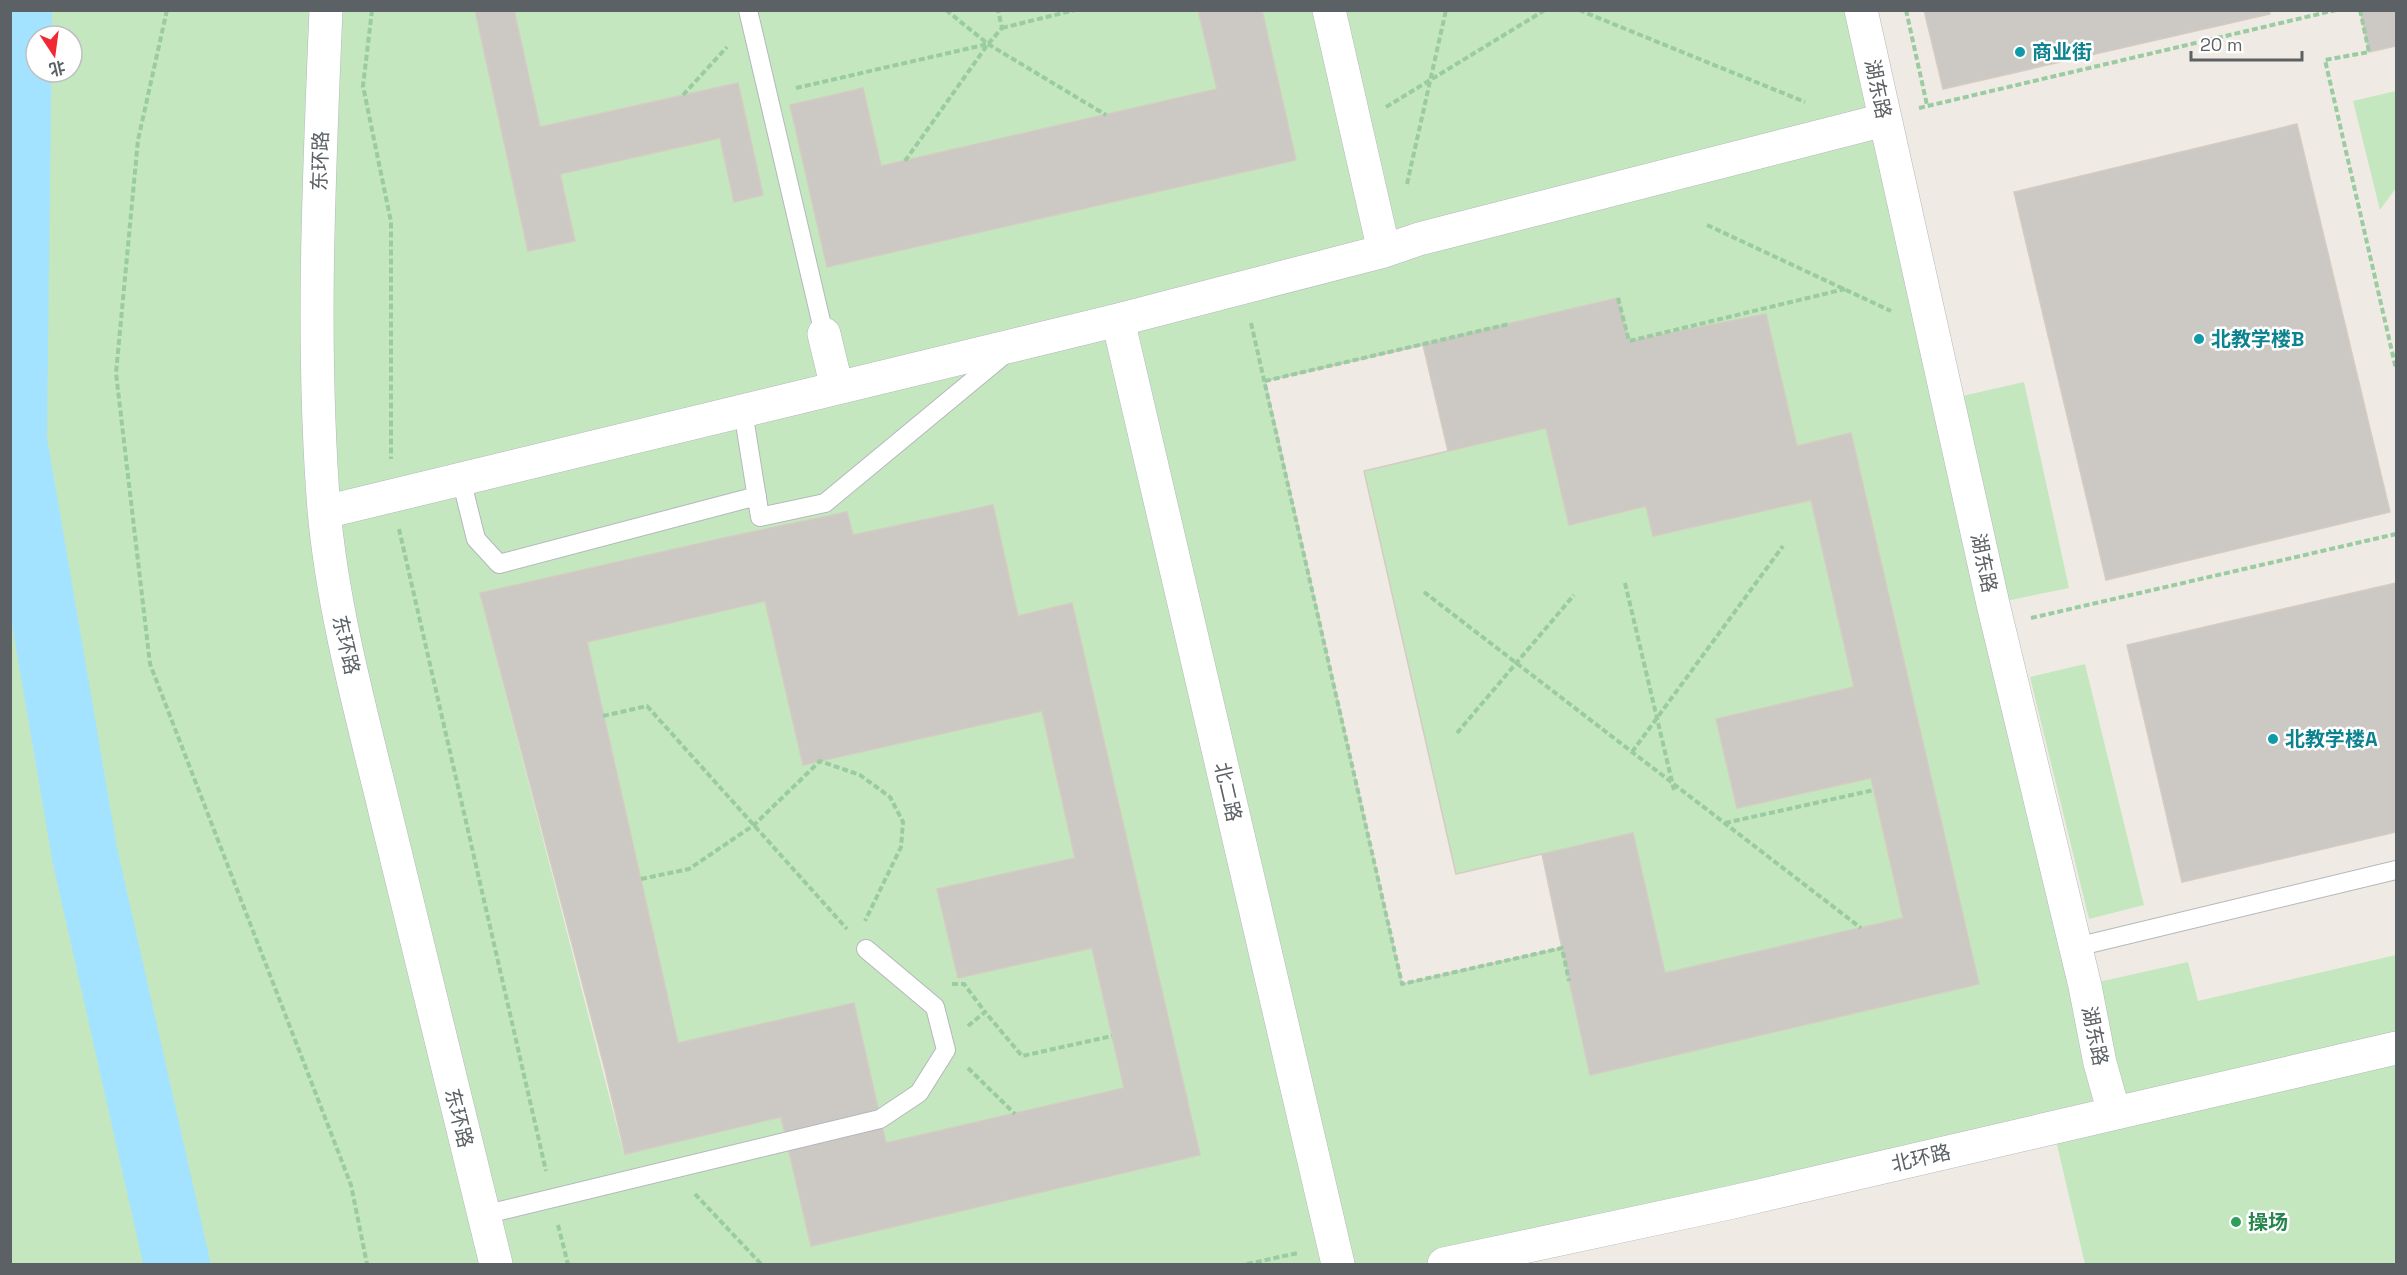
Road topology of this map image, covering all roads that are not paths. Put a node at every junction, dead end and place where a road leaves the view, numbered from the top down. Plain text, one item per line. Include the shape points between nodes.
1 (326, 10) edge
2 (1329, 10) edge
3 (1861, 10) edge
4 (749, 16) edge
5 (1884, 120) junction
6 (1384, 251) junction
7 (1118, 320) junction
8 (824, 334) joint
9 (1016, 345) junction
10 (837, 388) junction
11 (743, 411) junction
12 (460, 479) junction
13 (757, 496) junction
14 (325, 512) junction
15 (2397, 870) edge
16 (861, 945) road end
17 (2076, 947) junction
18 (2397, 1048) edge
19 (2114, 1113) junction
20 (483, 1215) junction
21 (1336, 1254) edge
22 (496, 1264) edge
23 (1444, 1264) edge

1 - 14 street, 东环路 via 318,329
2 - 6 street
3 - 5 street, 湖东路
4 - 8 lane
5 - 6 street
5 - 17 street, 湖东路
6 - 7 street
7 - 9 street
7 - 21 street, 北二路
8 - 10 street
9 - 10 street
9 - 13 lane via 825,503 760,517
10 - 11 street
11 - 12 street
11 - 13 lane
12 - 13 lane via 476,539 499,564
12 - 14 street
14 - 20 street, 东环路 via 339,613
15 - 17 lane
16 - 20 lane via 934,1007 946,1050 919,1093 880,1119
17 - 19 street, 湖东路
18 - 19 street, 北环路
19 - 23 street, 北环路
20 - 22 street, 东环路

